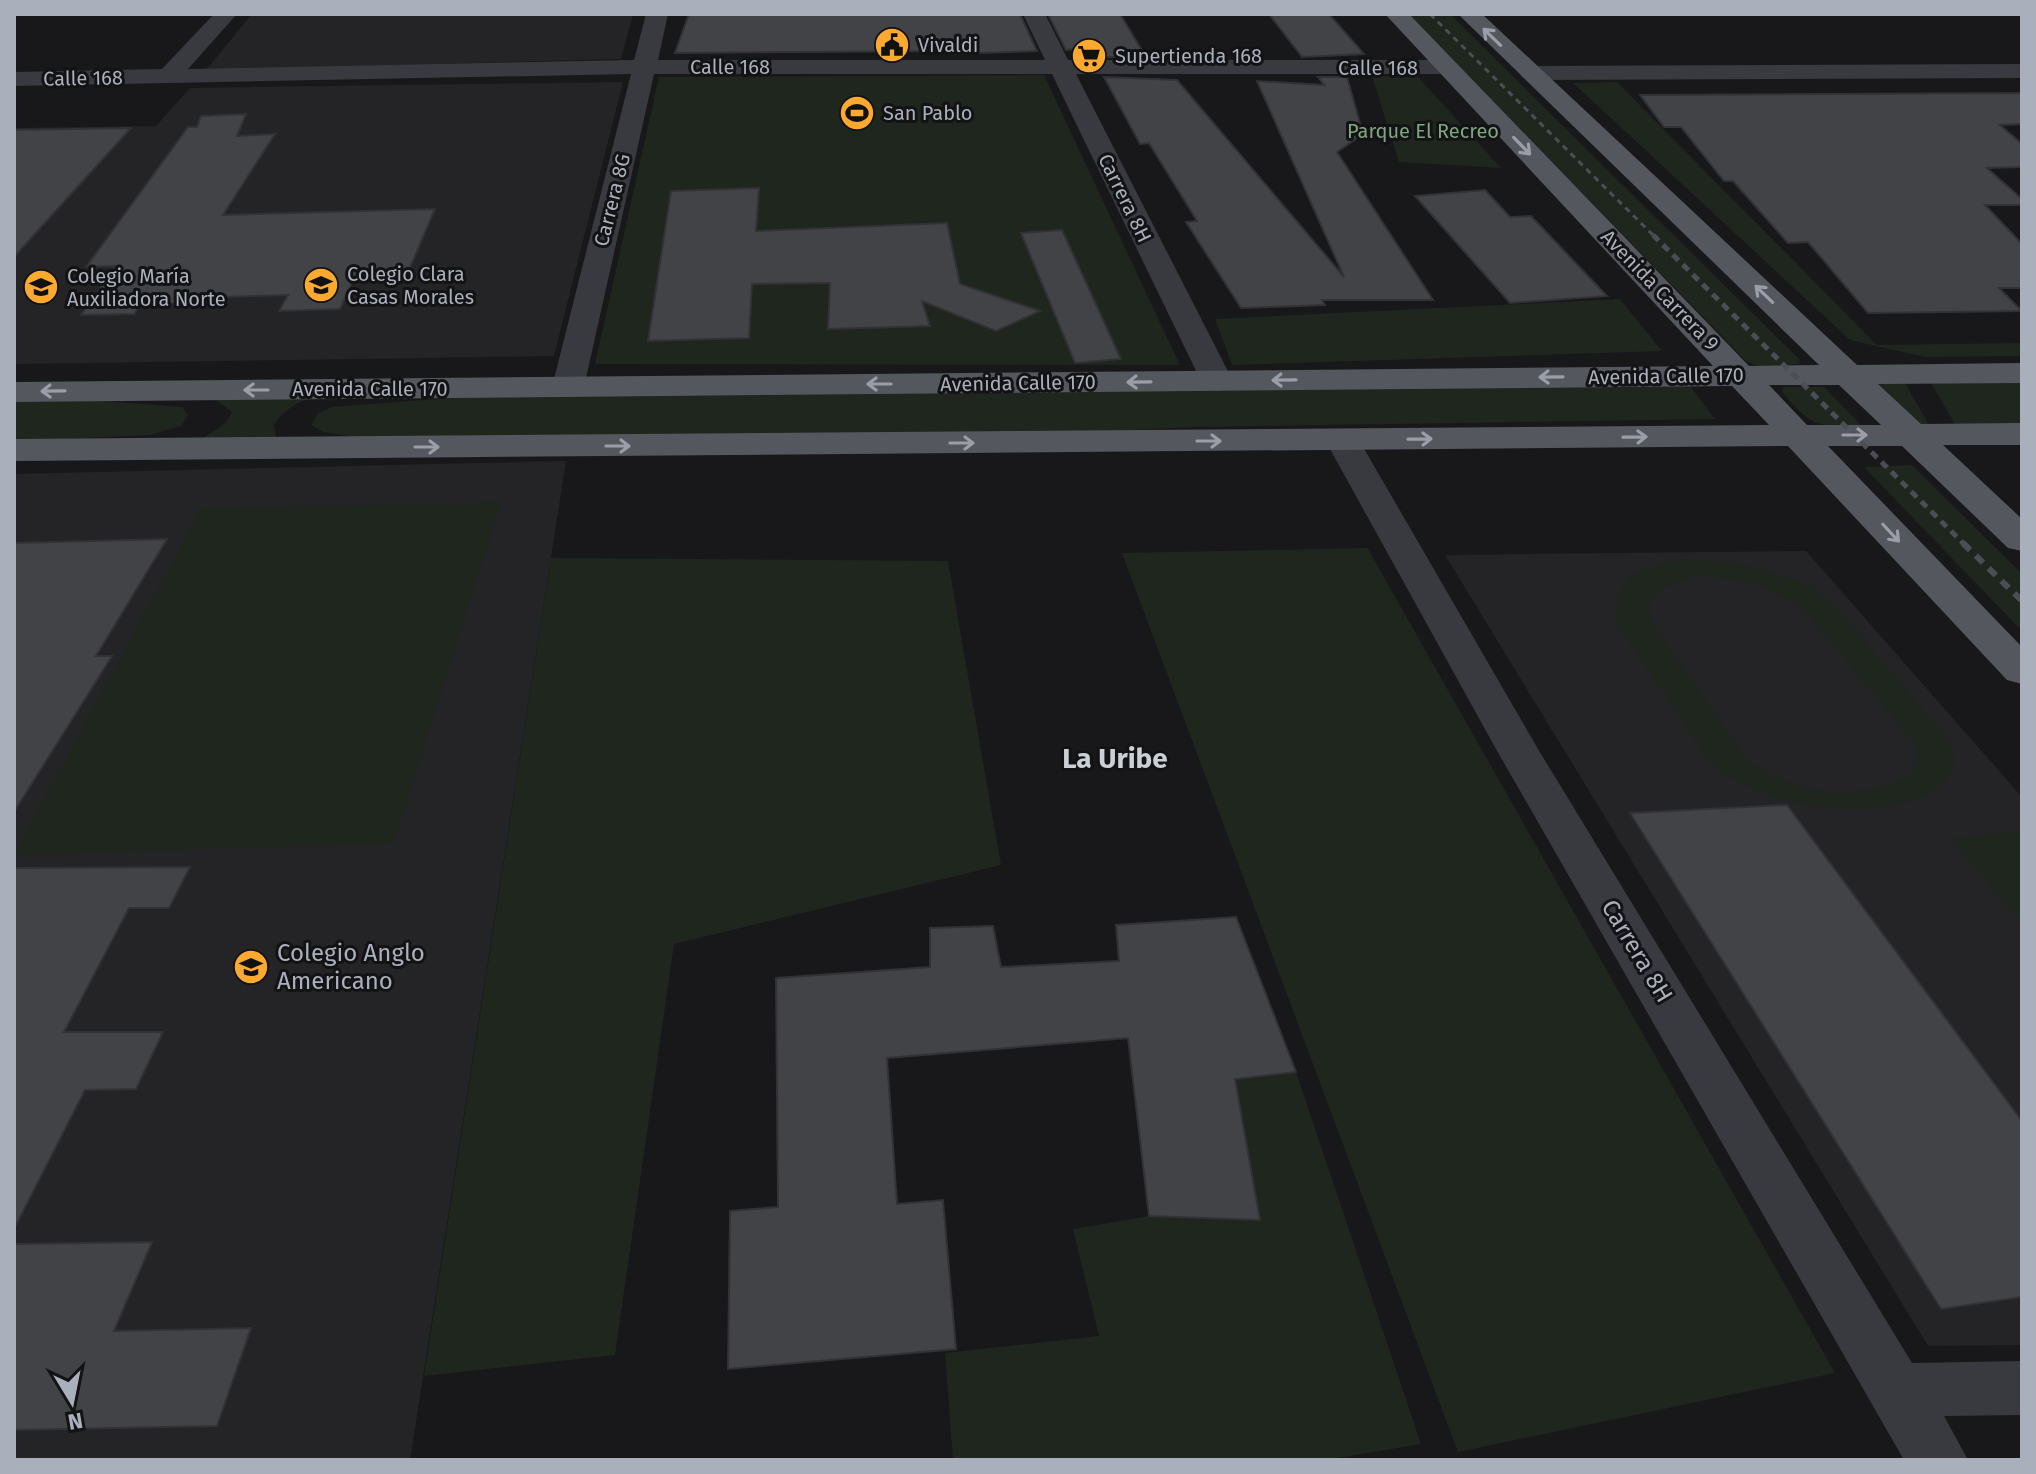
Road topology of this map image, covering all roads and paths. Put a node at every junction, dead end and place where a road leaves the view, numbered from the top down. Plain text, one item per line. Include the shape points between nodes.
1 (226, 14) edge
2 (657, 14) edge
3 (1034, 14) edge
4 (1396, 14) edge
5 (1469, 14) edge
6 (1060, 66) junction
7 (645, 67) junction
8 (1447, 67) junction
9 (2022, 71) edge
10 (1531, 73) junction
11 (168, 77) junction
12 (14, 79) edge
13 (2022, 373) edge
14 (1848, 374) junction
15 (1741, 375) junction
16 (1217, 381) junction
17 (568, 387) junction
18 (502, 388) junction
19 (131, 390) junction
20 (14, 392) edge
21 (2020, 434) edge
22 (1912, 435) junction
23 (1799, 436) junction
24 (1680, 437) junction
25 (1342, 440) junction
26 (349, 448) junction
27 (14, 449) edge
28 (1975, 495) junction
29 (1856, 497) junction
30 (2022, 540) edge
31 (2022, 671) edge
32 (2022, 1388) edge
33 (1897, 1390) junction
34 (1937, 1460) edge

1 - 11 street
2 - 7 street, Carrera 8G
3 - 6 street, Carrera 8H
4 - 8 main road, Avenida Carrera 9
10 -> 5 main road
6 - 7 street, Calle 168
6 - 8 street, Calle 168
6 - 16 street, Carrera 8H
7 - 11 street, Calle 168
7 - 17 street, Carrera 8G
8 -> 15 main road, Avenida Carrera 9
9 - 10 street
14 -> 10 main road
11 - 12 street, Calle 168
13 - 14 main road, Avenida Calle 170
14 - 15 main road, Avenida Calle 170
14 - 22 main road
15 -> 16 main road, Avenida Calle 170
15 - 23 main road, Avenida Carrera 9
16 -> 17 main road, Avenida Calle 170
17 - 18 main road, Avenida Calle 170
18 -> 19 main road, Avenida Calle 170
18 - 26 main road via 343,398 310,411 300,421 302,436
19 -> 20 main road, Avenida Calle 170
19 - 27 main road via 195,402 204,409 204,417 188,432 168,439
21 - 22 main road
21 - 28 main road via 1998,442 1976,461
23 -> 22 main road
22 - 28 main road
23 - 24 main road
23 - 29 main road, Avenida Carrera 9
25 -> 24 main road
24 - 29 main road via 1782,465
26 -> 25 main road
25 - 33 street, Carrera 8H via 1517,749
26 - 27 main road
28 - 30 main road
29 -> 31 main road, Avenida Carrera 9
32 - 33 street
33 - 34 street, Carrera 8H

